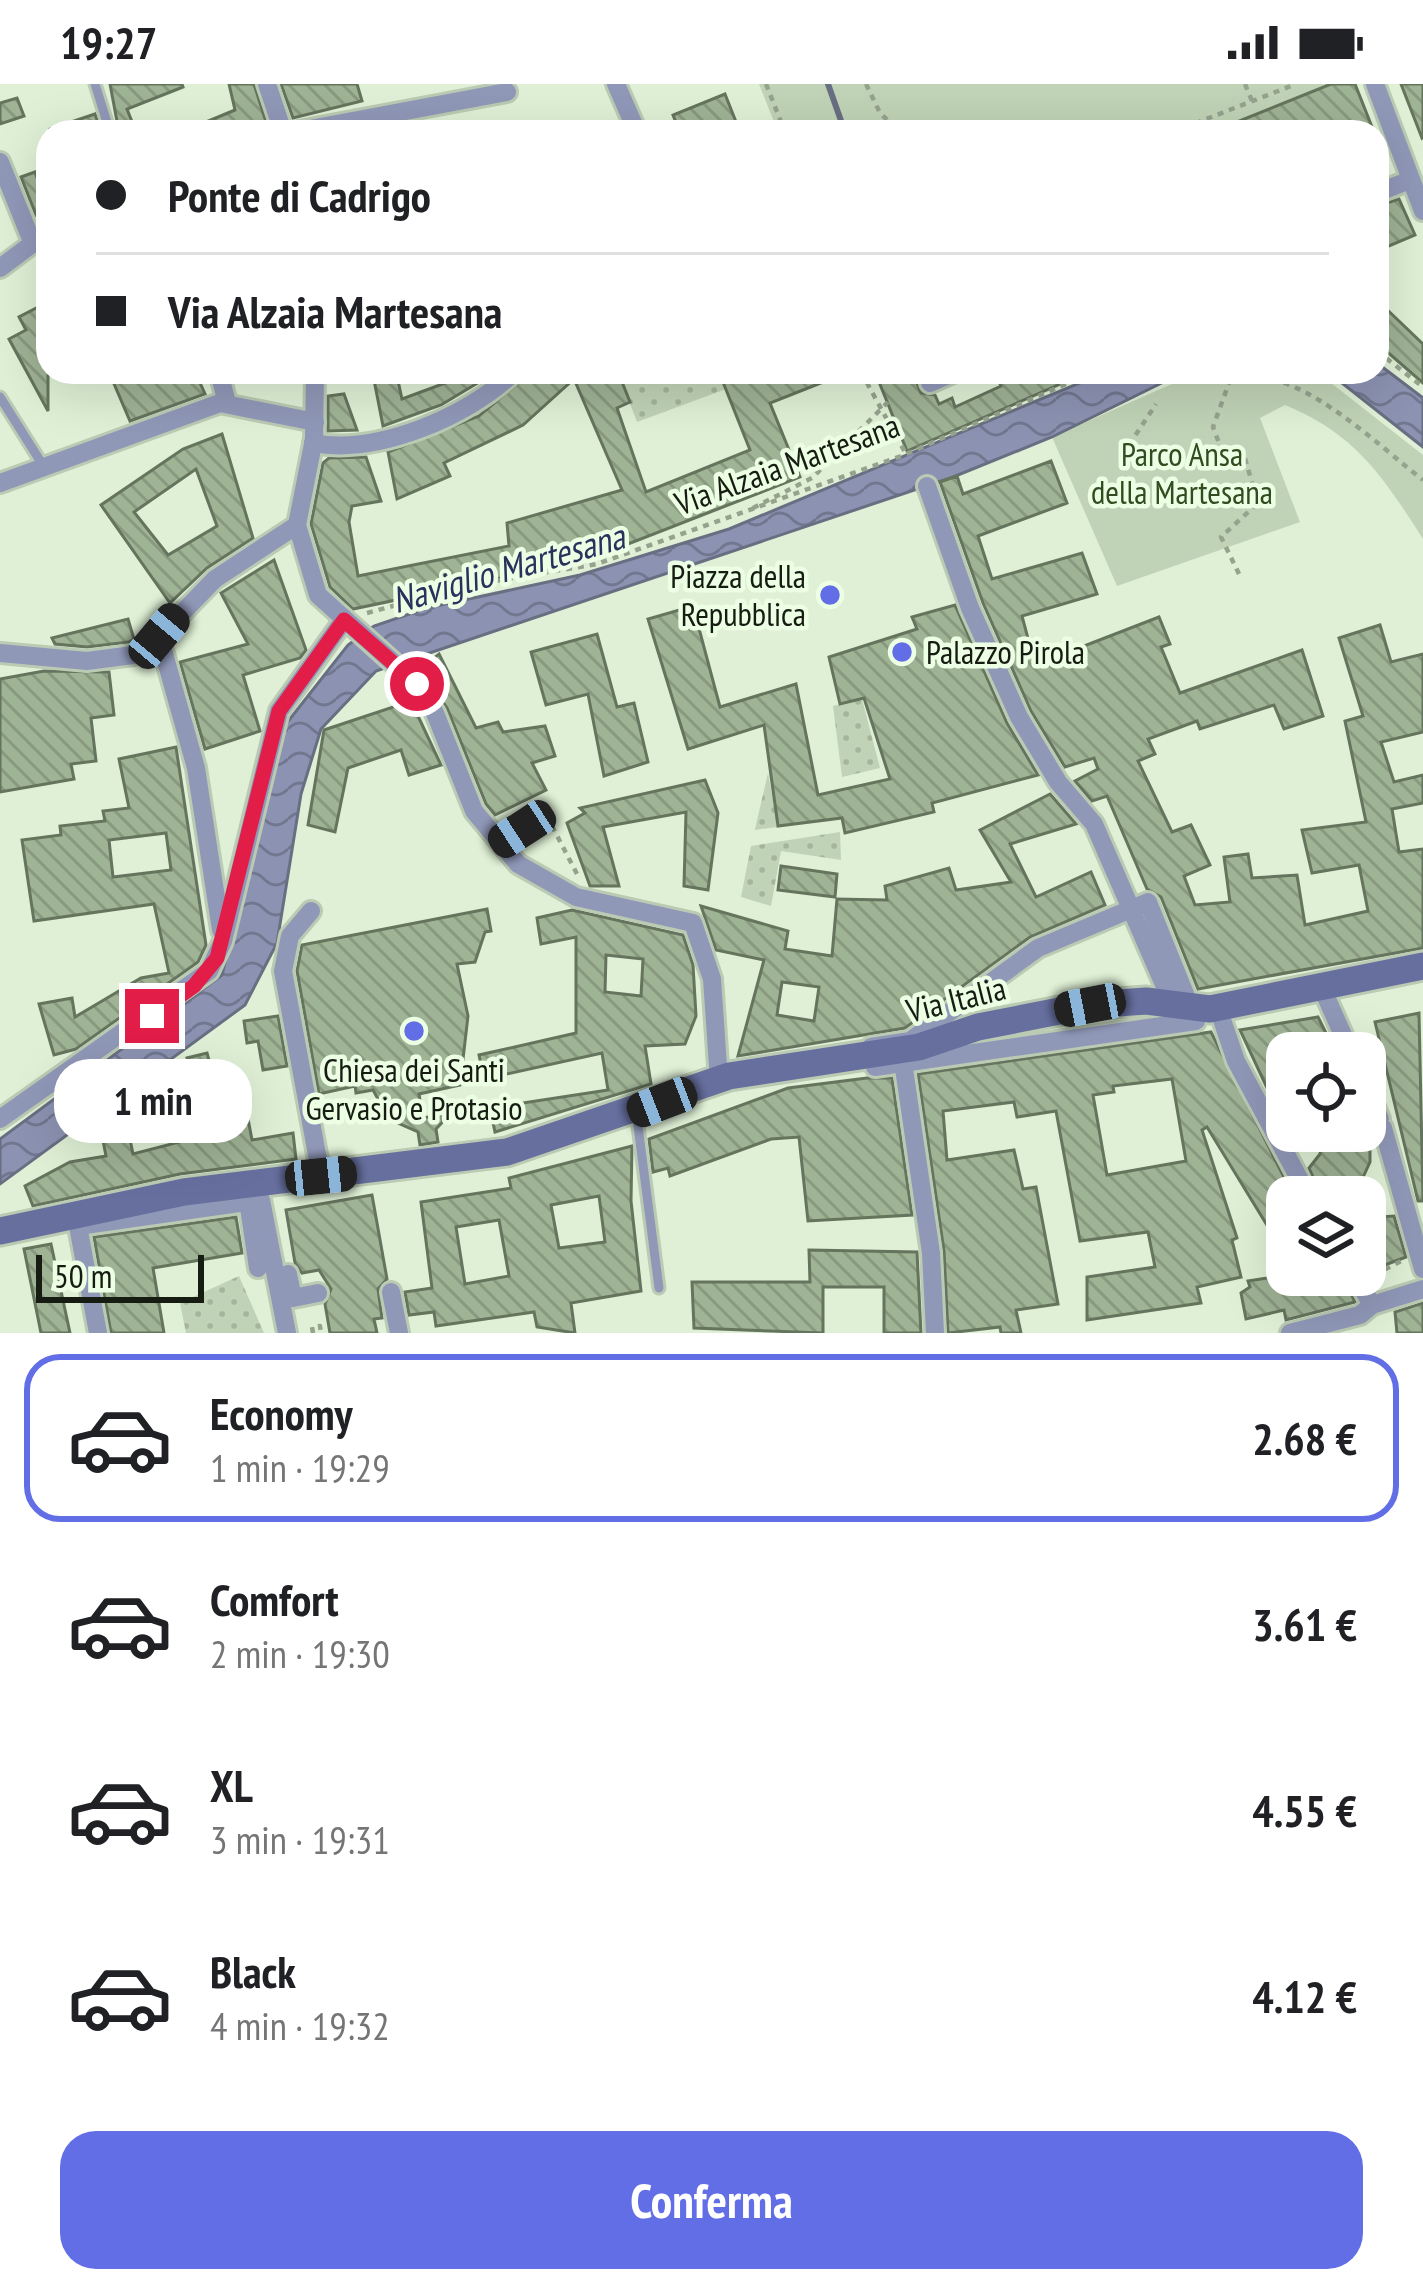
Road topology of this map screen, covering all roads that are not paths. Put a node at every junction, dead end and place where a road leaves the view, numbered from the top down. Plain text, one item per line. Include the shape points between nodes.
1 (95, 84) edge
2 (268, 84) edge
3 (616, 84) edge
4 (1375, 84) edge
5 (507, 92) dead end
6 (106, 120) edge
7 (279, 120) edge
8 (358, 120) edge
9 (632, 120) edge
10 (0, 162) edge
11 (1416, 184) edge
12 (1423, 212) edge
13 (36, 230) edge
14 (36, 241) edge
15 (0, 268) edge
16 (220, 384) edge
17 (315, 384) edge
18 (496, 384) edge
19 (0, 397) edge
20 (221, 404) junction
21 (315, 422) junction
22 (313, 443) junction
23 (44, 466) junction
24 (0, 483) edge
25 (927, 486) dead end
26 (297, 525) junction
27 (344, 620) junction
28 (159, 636) junction
29 (0, 652) edge
30 (545, 814) road end
31 (499, 844) junction
32 (1129, 910) junction
33 (311, 911) dead end
34 (223, 940) junction
35 (1421, 975) edge
36 (1322, 988) junction
37 (1194, 1006) junction
38 (1342, 1032) edge
39 (872, 1053) junction
40 (902, 1056) junction
41 (719, 1080) junction
42 (636, 1112) junction
43 (0, 1119) edge
44 (1386, 1142) edge
45 (321, 1176) junction
46 (1298, 1176) edge
47 (259, 1191) junction
48 (66, 1216) junction
49 (0, 1231) edge
50 (1414, 1264) edge
51 (258, 1268) dead end
52 (659, 1288) dead end
53 (1423, 1289) edge
54 (391, 1292) dead end
55 (318, 1293) dead end
56 (1367, 1296) edge
57 (1372, 1305) junction
58 (279, 1328) edge
59 (89, 1333) edge
60 (98, 1333) edge
61 (399, 1333) edge
62 (935, 1333) edge
63 (1290, 1333) edge

1 - 6 lane
2 - 7 street
3 - 9 street
4 - 11 street
5 - 8 street
10 - 13 street
11 - 12 street
14 - 15 street
16 - 20 street
17 - 21 street
18 - 22 street via 404,432 348,446
19 - 23 lane
20 - 21 street
20 - 23 street
21 - 22 street
22 - 26 street
23 - 24 street
25 - 32 street via 1019,717 1094,824
26 - 27 street via 314,589
26 - 28 street via 215,579
27 - 31 street via 412,678 435,713 474,811
27 - 34 street via 279,711
28 - 29 street via 125,658
28 - 34 street via 196,768
30 - 31 lane
31 - 41 street via 542,881 589,902 694,927 712,979
32 - 37 street
32 - 39 street via 1038,948 933,1028
33 - 45 street via 290,936 283,971
34 - 43 street via 194,986
35 - 36 street, Via Italia
36 - 37 street, Via Italia
36 - 38 street
37 - 40 street, Via Italia via 1090,1005
37 - 46 street via 1233,1053
39 - 40 street, Via Italia
39 - 41 street, Via Italia
40 - 62 street via 932,1253
41 - 42 street, Via Italia
42 - 45 street, Via Italia via 507,1152
42 - 52 lane
44 - 50 street
45 - 47 street, Via Italia
47 - 48 street, Via Italia via 168,1194
47 - 51 street
47 - 55 street via 293,1298
47 - 58 street
47 - 60 street via 78,1226
48 - 49 street, Via Italia
48 - 59 street
53 - 57 street
54 - 61 street
56 - 57 street
57 - 63 street

